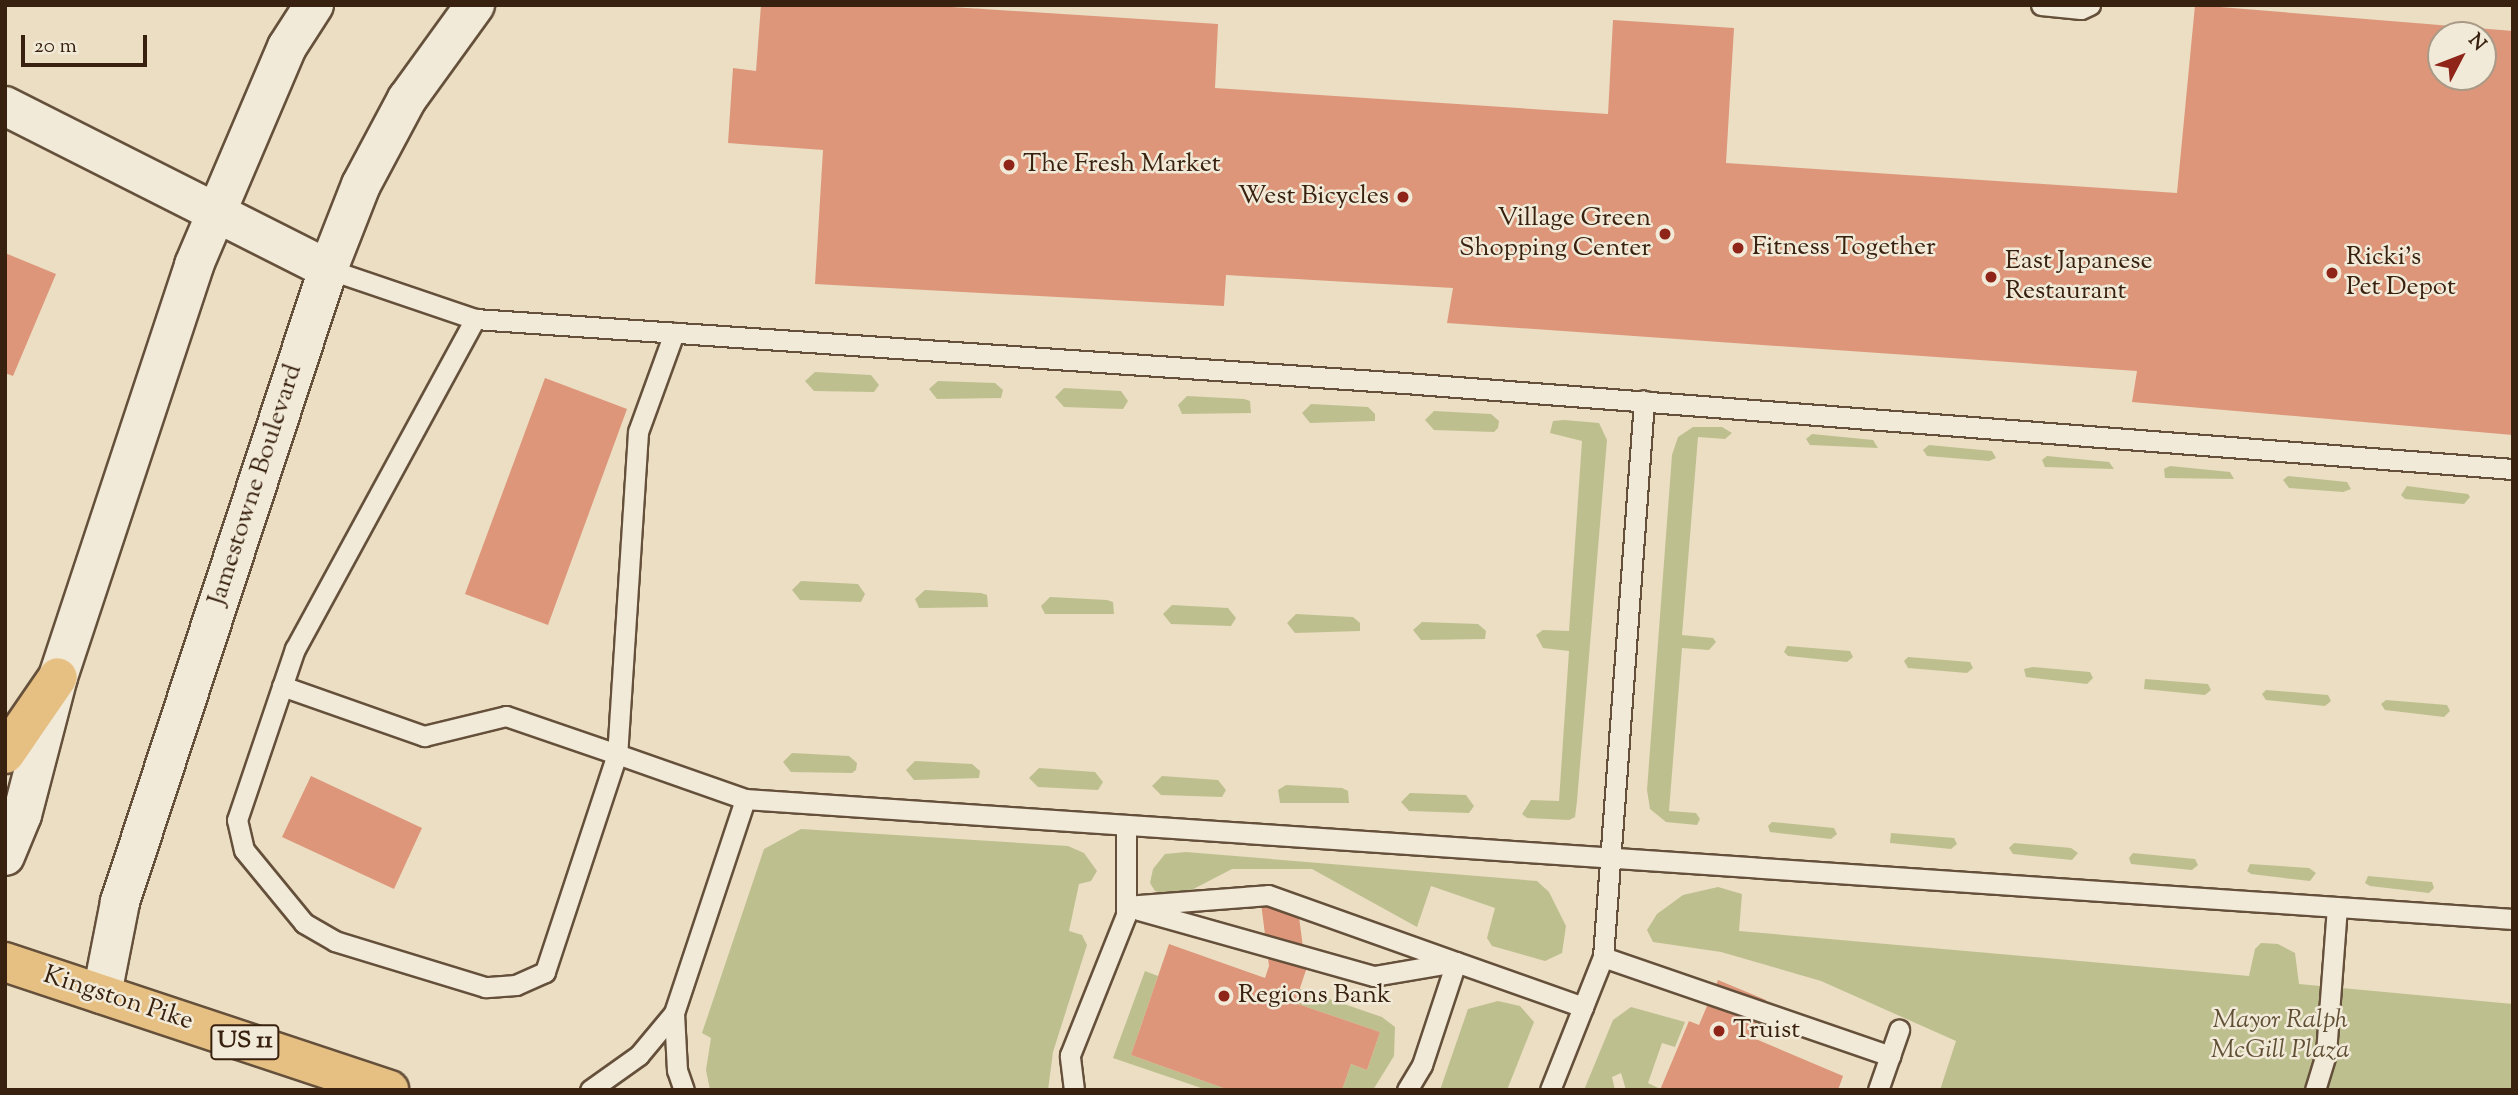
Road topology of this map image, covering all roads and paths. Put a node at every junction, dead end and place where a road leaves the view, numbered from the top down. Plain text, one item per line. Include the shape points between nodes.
1 (314, 5) edge
2 (475, 5) edge
3 (2041, 5) edge
4 (2090, 5) edge
5 (5, 106) edge
6 (216, 208) junction
7 (328, 269) junction
8 (475, 319) junction
9 (674, 333) junction
10 (1644, 401) junction
11 (2513, 469) edge
12 (58, 677) junction
13 (282, 686) junction
14 (5, 754) edge
15 (617, 754) junction
16 (745, 799) junction
17 (1126, 825) junction
18 (5, 856) edge
19 (1612, 857) junction
20 (1126, 906) junction
21 (2337, 907) junction
22 (2513, 919) edge
23 (1603, 957) junction
24 (5, 962) edge
25 (1456, 962) junction
26 (102, 993) junction
27 (1583, 1007) junction
28 (674, 1013) junction
29 (1899, 1030) dead end
30 (1889, 1056) junction
31 (389, 1090) edge
32 (590, 1090) edge
33 (684, 1090) edge
34 (1074, 1090) edge
35 (1407, 1090) edge
36 (1549, 1090) edge
37 (1878, 1090) edge
38 (2315, 1090) edge

1 - 6 street via 287,47
2 - 7 street, Jamestowne Boulevard via 407,99 361,185
3 - 4 lane via 2081,9
5 - 6 street
6 - 7 street
6 - 12 street
7 - 8 lane
7 - 26 street, Jamestowne Boulevard via 120,902
8 - 9 lane
8 - 13 lane via 295,649
9 - 10 lane
9 - 15 lane via 638,432
10 - 11 lane
10 - 19 lane
12 - 14 main road
12 - 18 street via 22,815
13 - 15 lane via 424,736 506,716
13 - 15 lane via 237,820 244,850 304,923 335,941 485,987 516,985 545,972
15 - 16 lane
16 - 17 lane
16 - 28 lane
17 - 19 lane
17 - 20 lane
19 - 21 lane
19 - 23 lane
20 - 25 lane via 1374,976
20 - 25 lane via 1268,895
20 - 34 lane via 1070,1055
21 - 22 lane
21 - 38 lane via 2326,1053
23 - 27 lane
23 - 30 lane
24 - 26 main road, Kingston Pike / US 11
25 - 27 lane
25 - 35 lane via 1422,1065
26 - 31 main road, Kingston Pike / US 11
27 - 36 lane
28 - 32 lane via 639,1055
28 - 33 lane via 677,1070
29 - 30 lane
30 - 37 lane

